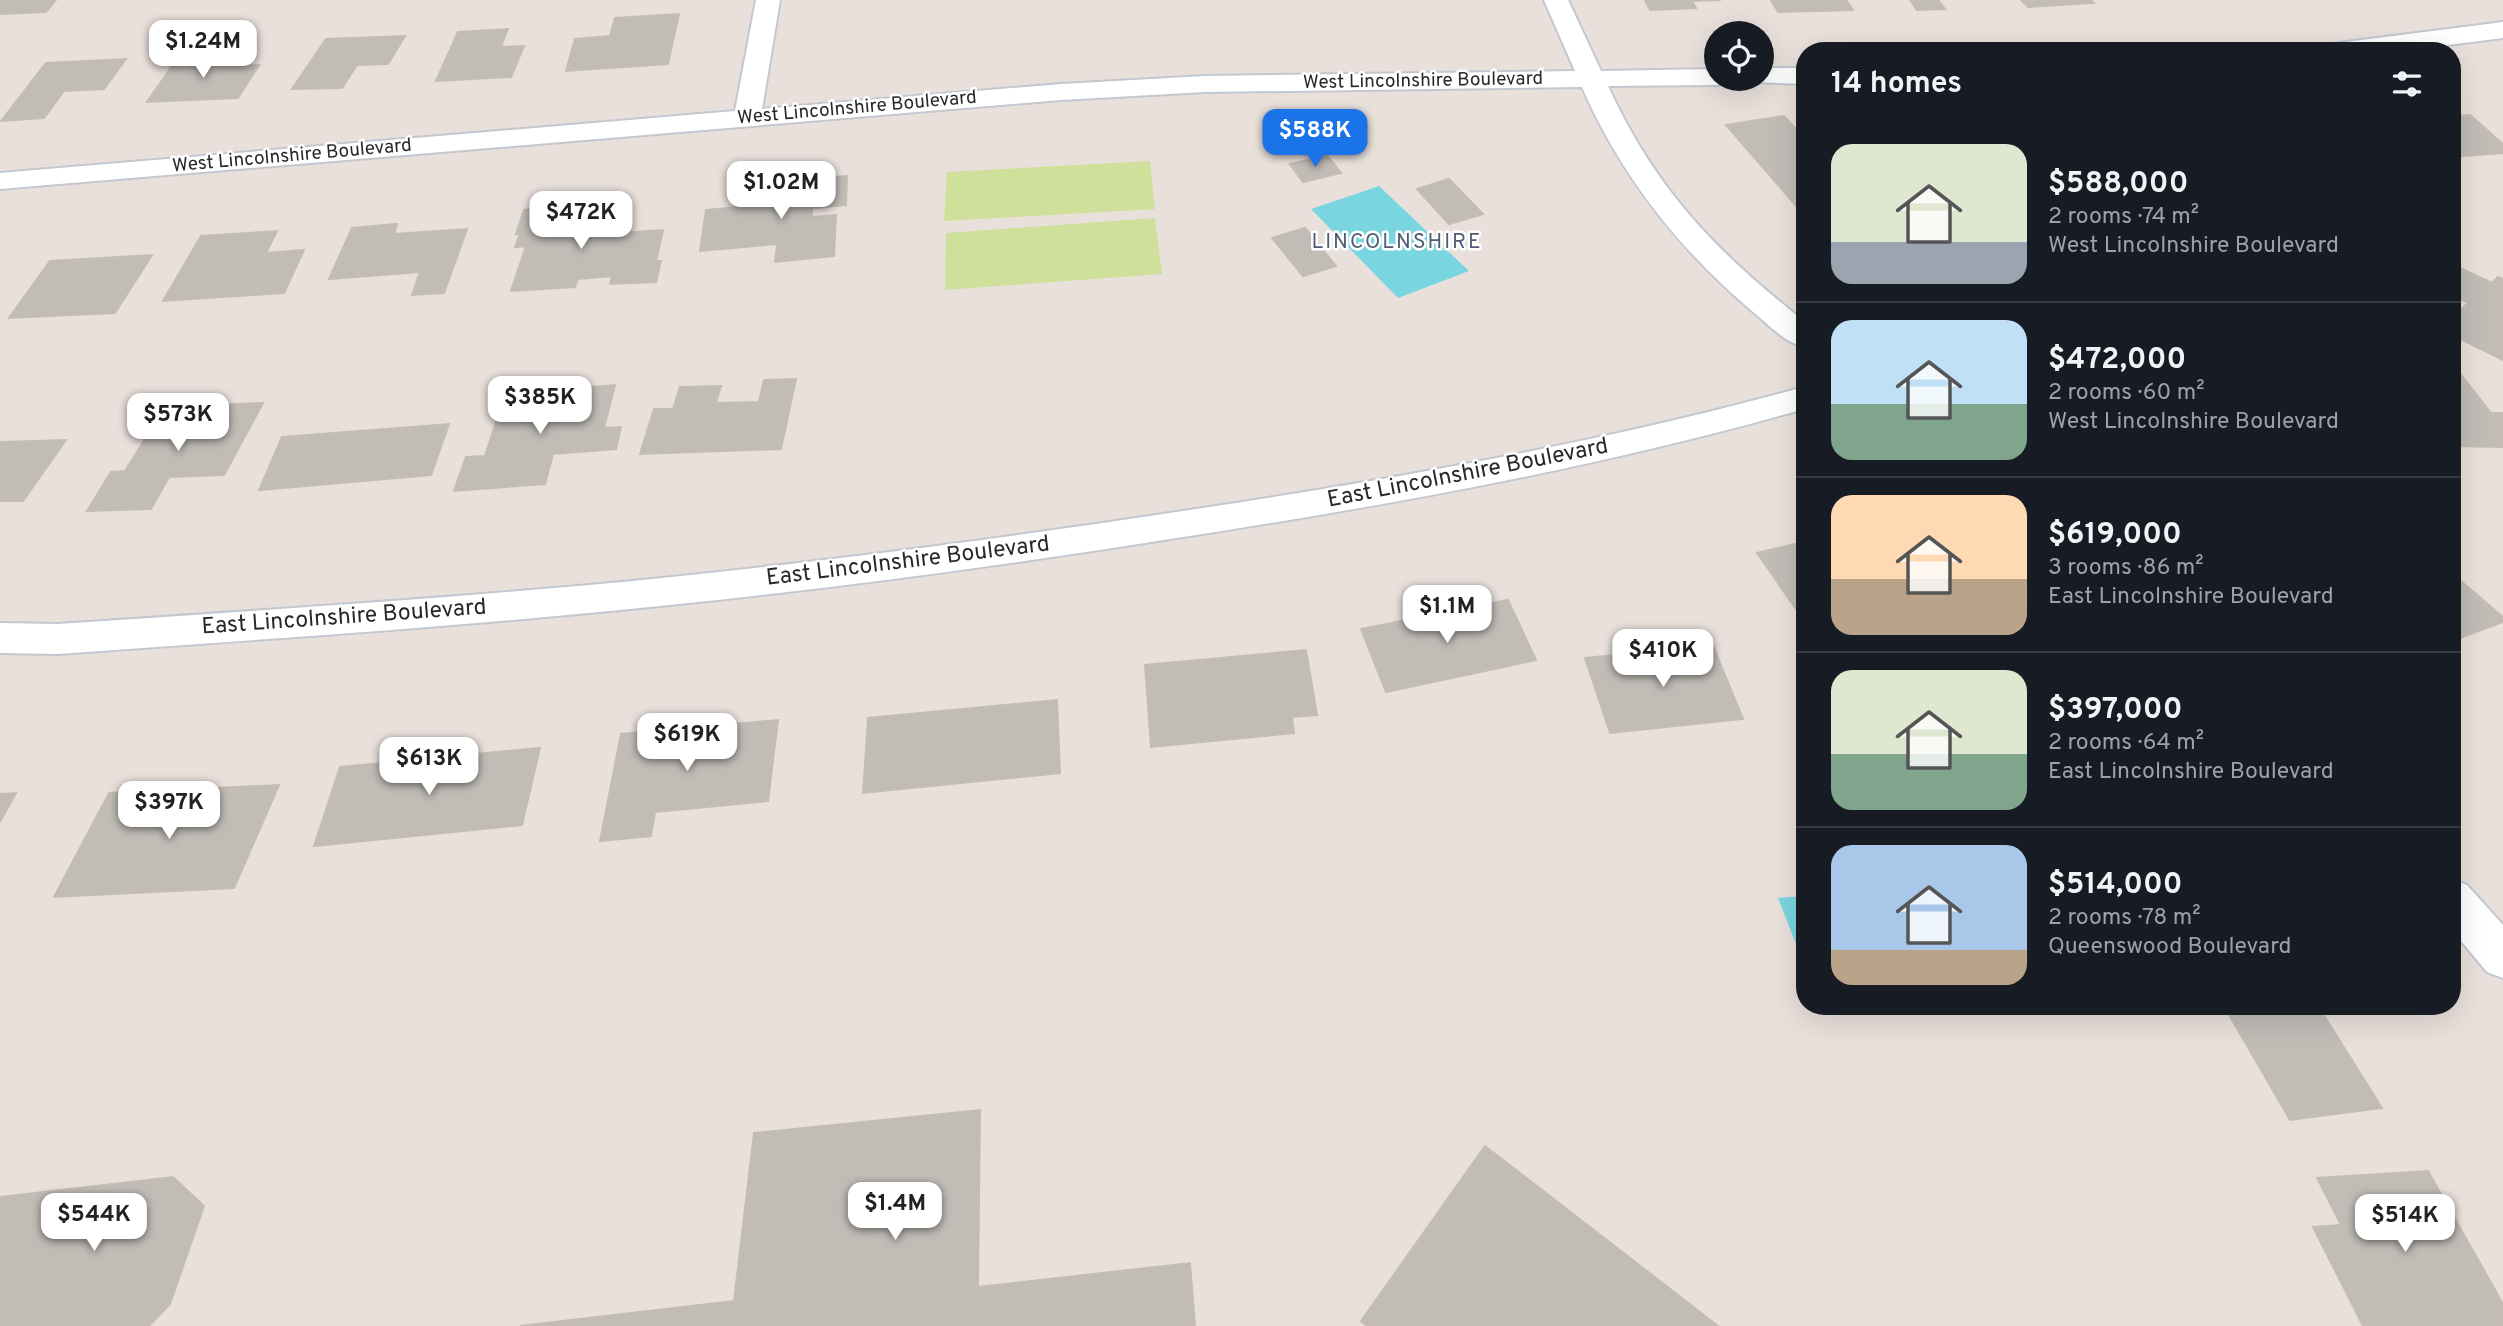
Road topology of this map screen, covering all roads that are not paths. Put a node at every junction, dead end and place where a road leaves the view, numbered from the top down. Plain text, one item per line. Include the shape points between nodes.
1 (768, 0) edge
2 (1556, 0) edge
3 (2503, 30) edge
4 (2409, 42) edge
5 (1774, 76) edge
6 (1796, 76) edge
7 (1704, 77) edge
8 (1593, 78) junction
9 (747, 117) junction
10 (0, 181) edge
11 (1796, 331) edge
12 (1796, 400) edge
13 (0, 638) edge
14 (2461, 909) edge
15 (2503, 957) edge

1 - 9 street
2 - 8 street
3 - 4 street
5 - 6 street
7 - 8 street, West Lincolnshire Boulevard
8 - 9 street, West Lincolnshire Boulevard via 1192,85
8 - 11 street via 1645,179 1684,229 1738,284
9 - 10 street, West Lincolnshire Boulevard
12 - 13 street, East Lincolnshire Boulevard via 1731,420 1514,467 1075,541 586,599 58,639
14 - 15 street

